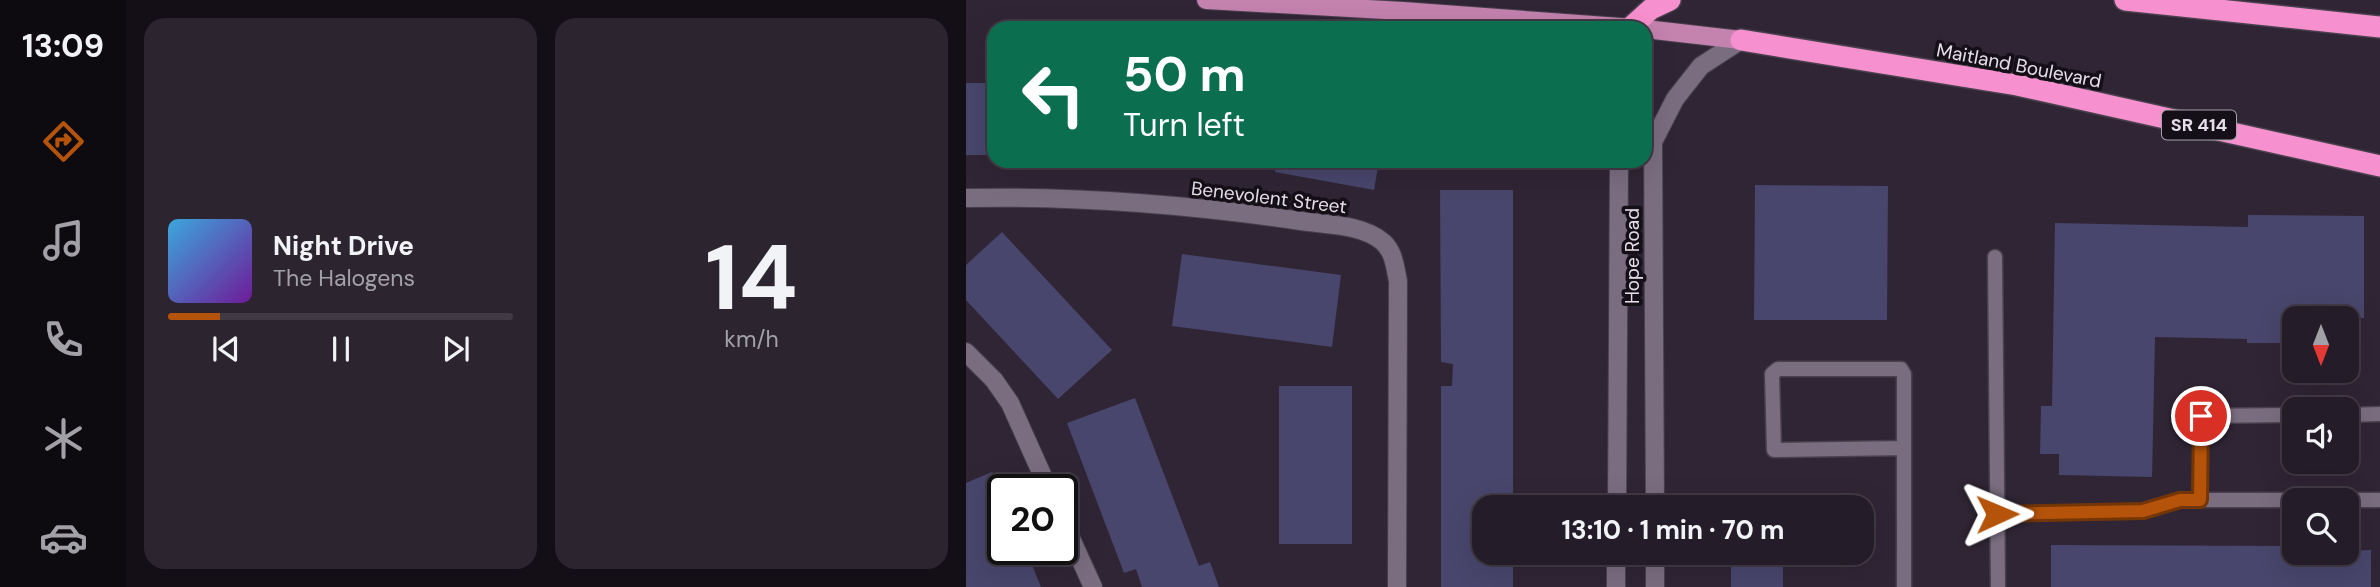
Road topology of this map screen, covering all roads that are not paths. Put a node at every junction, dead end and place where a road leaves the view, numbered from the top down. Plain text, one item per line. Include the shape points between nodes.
1 (1206, 0) edge
2 (1670, 0) edge
3 (2125, 0) edge
4 (1537, 21) edge
5 (1638, 21) edge
6 (2380, 27) edge
7 (1652, 30) edge
8 (1741, 40) junction
9 (2380, 166) edge
10 (1619, 168) edge
11 (966, 198) edge
12 (1995, 257) dead end
13 (966, 352) edge
14 (2282, 415) edge
15 (2359, 415) edge
16 (2380, 415) edge
17 (1904, 448) junction
18 (1042, 474) edge
19 (1617, 495) edge
20 (1655, 495) edge
21 (2380, 499) edge
22 (2200, 500) junction
23 (1997, 514) junction
24 (1078, 554) edge
25 (1616, 565) edge
26 (1655, 565) edge
27 (1093, 587) edge
28 (1397, 587) edge
29 (1616, 587) edge
30 (1655, 587) edge
31 (1905, 587) edge
32 (1998, 587) edge

1 - 4 main road
2 - 5 highway
3 - 6 highway
7 - 8 main road, Maitland Boulevard / SR 414
8 - 9 highway, Maitland Boulevard / SR 414 via 2017,85
8 - 20 street, Hope Road via 1701,66 1675,99 1653,142
10 - 19 street, Hope Road
11 - 28 street, Benevolent Street via 1138,203 1263,215 1361,230 1383,242 1393,256 1398,281
12 - 23 lane
13 - 18 street via 1010,403
14 - 22 lane via 2201,416
15 - 16 lane
17 - 17 lane via 1901,369 1778,369 1772,374 1773,450
17 - 31 lane
21 - 22 lane
22 - 23 lane via 2180,500 2143,511
23 - 32 lane
24 - 27 street
25 - 29 street
26 - 30 street

